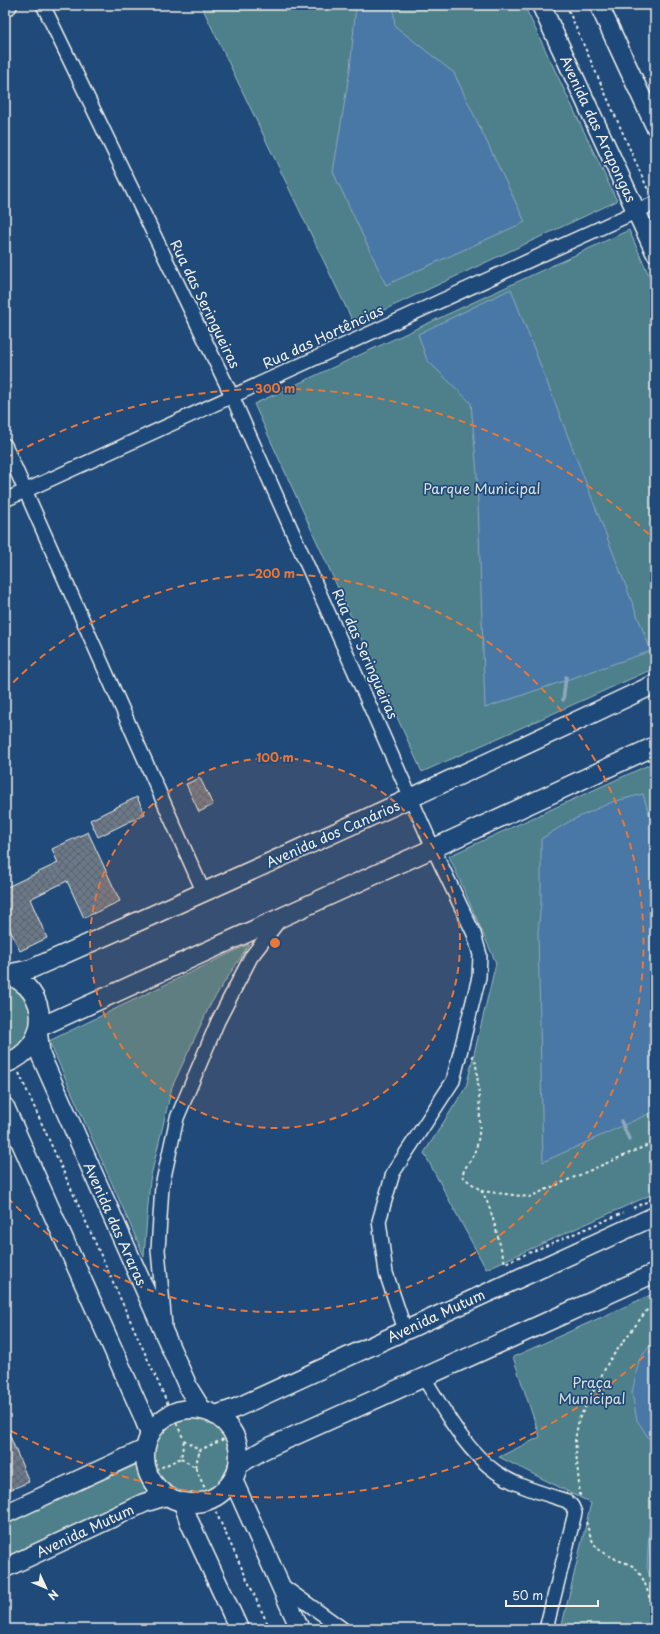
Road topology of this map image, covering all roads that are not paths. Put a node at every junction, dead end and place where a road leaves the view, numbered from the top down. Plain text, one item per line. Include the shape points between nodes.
1 (8, 5) edge
2 (43, 5) edge
3 (541, 5) edge
4 (599, 5) edge
5 (5, 6) edge
6 (655, 126) edge
7 (655, 203) edge
8 (637, 211) junction
9 (655, 252) edge
10 (232, 396) junction
11 (5, 445) edge
12 (26, 490) junction
13 (5, 500) edge
14 (655, 684) edge
15 (655, 746) edge
16 (412, 799) junction
17 (433, 848) junction
18 (204, 893) junction
19 (282, 917) junction
20 (6, 974) edge
21 (39, 1031) junction
22 (9, 1062) edge
23 (5, 1107) edge
24 (655, 1216) edge
25 (655, 1273) edge
26 (405, 1330) junction
27 (166, 1338) junction
28 (424, 1378) junction
29 (209, 1412) junction
30 (147, 1442) junction
31 (235, 1472) junction
32 (166, 1496) junction
33 (183, 1503) junction
34 (5, 1514) edge
35 (5, 1568) edge
36 (280, 1584) junction
37 (239, 1629) edge
38 (300, 1629) edge
39 (343, 1629) edge
40 (546, 1629) edge

1 - 5 street
2 - 10 street, Rua das Seringueiras
3 - 8 street, Avenida das Arapongas
4 - 6 street
7 - 8 street, Rua das Hortências
8 - 9 street, Avenida das Arapongas
8 - 10 street, Rua das Hortências
10 - 12 street, Rua das Hortências
10 - 16 street, Rua das Seringueiras
11 - 12 street
12 - 13 street, Rua das Hortências
12 - 18 street
14 - 16 street, Avenida dos Canários
15 - 17 street
16 - 17 street, Rua das Seringueiras
16 - 18 street, Avenida dos Canários
17 - 19 street
17 - 26 street, Rua das Seringueiras via 474,934 480,955 479,976 453,1081 393,1173 379,1221 386,1273
18 - 20 street, Avenida dos Canários via 31,969
19 - 21 street
19 - 27 street via 251,958 221,1015 177,1118 162,1186 158,1250
20 - 21 street, Avenida das Araras via 22,982 34,994 40,1010
21 - 22 street via 29,1049
21 - 27 street, Avenida das Araras via 41,1056
23 - 30 street via 142,1414
24 - 26 street, Avenida Mutum
25 - 28 street
26 - 29 street, Avenida Mutum via 236,1408
27 - 29 street, Avenida das Araras via 189,1389
28 - 31 street via 263,1450
28 - 40 street via 450,1420 474,1451 496,1472 522,1486 567,1501 572,1506 575,1513
29 - 30 street, Avenida Mutum via 187,1409 172,1413 159,1422
29 - 31 street, Avenida das Araras via 227,1424 235,1437 239,1450
30 - 32 street via 145,1462 148,1475
30 - 34 street
31 - 33 street via 220,1494 202,1502
31 - 36 street
32 - 33 street
32 - 35 street, Avenida Mutum via 144,1503
33 - 37 street
36 - 38 street
36 - 39 street

